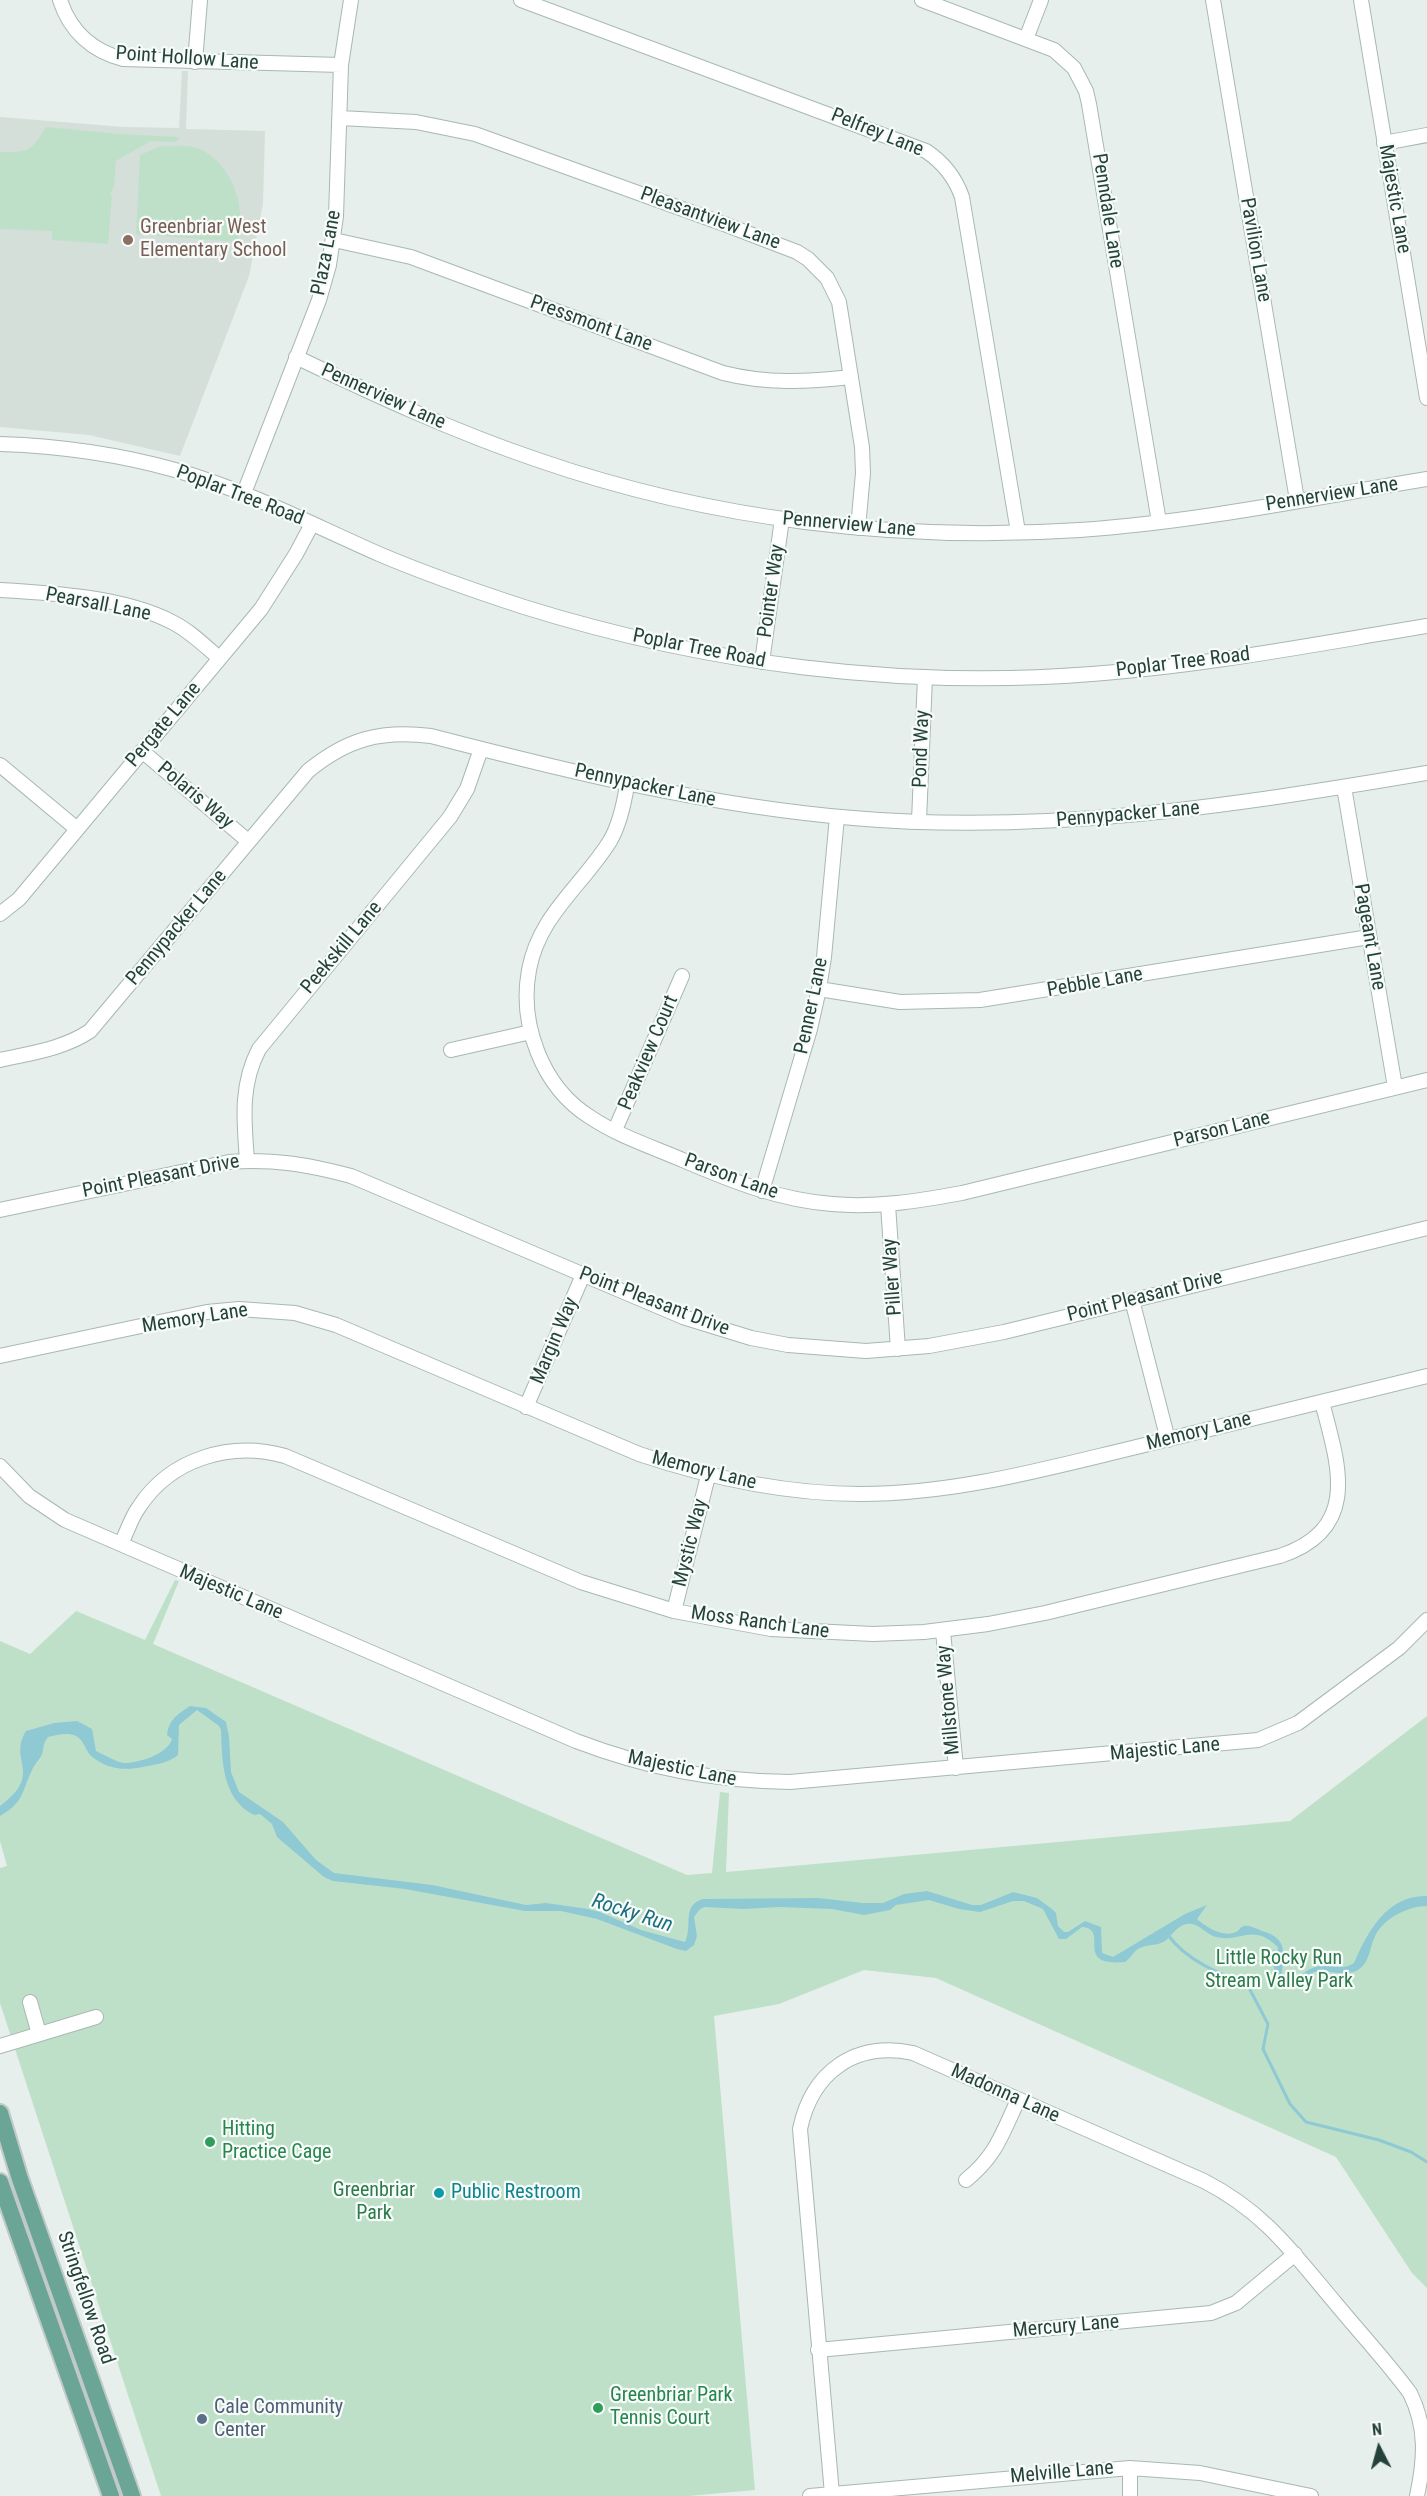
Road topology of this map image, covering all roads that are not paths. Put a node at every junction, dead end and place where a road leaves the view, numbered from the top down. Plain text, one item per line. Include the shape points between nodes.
1 (60, 0) edge
2 (200, 0) edge
3 (351, 0) edge
4 (521, 0) edge
5 (922, 0) edge
6 (1041, 0) edge
7 (1213, 0) edge
8 (1361, 0) edge
9 (1026, 39) junction
10 (195, 62) junction
11 (341, 65) junction
12 (340, 118) junction
13 (1427, 135) edge
14 (1384, 143) junction
15 (334, 240) junction
16 (1420, 320) edge
17 (296, 357) junction
18 (851, 377) junction
19 (1427, 398) edge
20 (0, 444) edge
21 (1427, 479) edge
22 (244, 493) junction
23 (1297, 500) junction
24 (782, 519) junction
25 (1159, 522) junction
26 (312, 524) junction
27 (858, 528) junction
28 (1018, 532) junction
29 (0, 590) edge
30 (1427, 626) edge
31 (219, 658) junction
32 (762, 662) junction
33 (925, 677) junction
34 (481, 748) junction
35 (142, 751) junction
36 (0, 765) edge
37 (1427, 773) edge
38 (627, 785) junction
39 (1344, 787) junction
40 (837, 817) junction
41 (919, 821) junction
42 (76, 829) junction
43 (248, 841) junction
44 (0, 914) edge
45 (1369, 937) junction
46 (682, 976) dead end
47 (819, 989) junction
48 (531, 1032) junction
49 (451, 1050) dead end
50 (0, 1060) edge
51 (1427, 1080) edge
52 (1395, 1087) junction
53 (615, 1130) junction
54 (247, 1160) junction
55 (762, 1191) junction
56 (888, 1205) junction
57 (0, 1210) edge
58 (1427, 1228) edge
59 (583, 1275) junction
60 (1132, 1300) junction
61 (898, 1349) junction
62 (0, 1356) edge
63 (1427, 1376) edge
64 (1322, 1402) junction
65 (526, 1407) junction
66 (1167, 1440) junction
67 (0, 1466) edge
68 (708, 1476) junction
69 (121, 1544) junction
70 (674, 1611) junction
71 (1427, 1620) edge
72 (943, 1631) junction
73 (956, 1768) junction
74 (30, 2002) dead end
75 (96, 2018) dead end
76 (39, 2034) junction
77 (0, 2046) edge
78 (1018, 2100) junction
79 (0, 2113) edge
80 (966, 2180) dead end
81 (0, 2182) edge
82 (1295, 2254) junction
83 (818, 2350) junction
84 (1130, 2468) junction
85 (832, 2494) junction
86 (111, 2496) edge
87 (132, 2496) edge
88 (810, 2496) edge
89 (1130, 2496) edge
90 (1311, 2496) edge
91 (1417, 2496) edge

1 - 10 street, Point Hollow Lane via 79,34 103,52 123,58
2 - 10 street
3 - 11 street, Plaza Lane
4 - 28 street, Pelfrey Lane via 926,151 945,166 958,186 964,207
5 - 9 street, Penndale Lane
6 - 9 street
7 - 23 street, Pavilion Lane
8 - 14 street, Majestic Lane
9 - 25 street, Penndale Lane via 1065,58 1086,91
10 - 11 street, Point Hollow Lane
11 - 12 street, Plaza Lane
12 - 15 street, Plaza Lane
12 - 18 street, Pleasantview Lane via 416,122 503,142 797,252 818,267 834,290
13 - 14 street
14 - 16 street, Majestic Lane
15 - 17 street, Plaza Lane via 319,300
15 - 18 street, Pressmont Lane via 411,257 723,373 772,382
16 - 19 street, Majestic Lane
17 - 22 street, Plaza Lane
17 - 24 street, Pennerview Lane via 431,420 540,461 663,496
18 - 27 street, Pleasantview Lane via 863,472
20 - 22 street, Poplar Tree Road via 137,460
21 - 23 street, Pennerview Lane
22 - 26 street, Poplar Tree Road
23 - 25 street, Pennerview Lane
24 - 27 street, Pennerview Lane
24 - 32 street, Pointer Way
25 - 28 street, Pennerview Lane
26 - 31 street, Pergate Lane via 275,590
26 - 32 street, Poplar Tree Road via 433,576 596,629
27 - 28 street, Pennerview Lane
29 - 31 street, Pearsall Lane via 93,600 154,614 185,630
30 - 33 street, Poplar Tree Road via 1144,670 1039,677
31 - 35 street, Pergate Lane
32 - 33 street, Poplar Tree Road
33 - 41 street, Pond Way
34 - 38 street, Pennypacker Lane
34 - 43 street, Pennypacker Lane via 407,733 352,743 308,771
34 - 54 street, Peekskill Lane via 467,789 450,817 259,1049 244,1098
35 - 42 street, Pergate Lane
35 - 43 street, Polaris Way
36 - 42 street
37 - 39 street, Pennypacker Lane
38 - 40 street, Pennypacker Lane via 736,805
38 - 48 street, Parson Lane via 610,840 555,909 536,946 527,982
39 - 41 street, Pennypacker Lane via 1119,818 1022,823
39 - 45 street, Pageant Lane
40 - 41 street, Pennypacker Lane
40 - 47 street, Penner Lane
42 - 44 street, Pergate Lane via 19,899
43 - 50 street, Pennypacker Lane via 90,1031 59,1047
45 - 47 street, Pebble Lane via 980,1000 900,1002
45 - 52 street, Pageant Lane
46 - 53 street, Peakview Court
47 - 55 street, Penner Lane
48 - 49 street
48 - 53 street, Parson Lane via 542,1062 562,1091 590,1117
51 - 52 street, Parson Lane
52 - 56 street, Parson Lane via 962,1193
53 - 55 street, Parson Lane
54 - 57 street, Point Pleasant Drive
54 - 59 street, Point Pleasant Drive via 293,1162 351,1176
55 - 56 street, Parson Lane via 830,1204
56 - 61 street, Piller Way
58 - 60 street, Point Pleasant Drive
59 - 61 street, Point Pleasant Drive via 683,1317 751,1338 826,1349
59 - 65 street, Margin Way
60 - 61 street, Point Pleasant Drive via 966,1340
60 - 66 street
62 - 65 street, Memory Lane via 207,1312 278,1311 336,1325
63 - 64 street, Memory Lane
64 - 66 street, Memory Lane
64 - 72 street, Moss Ranch Lane via 1338,1465 1339,1491 1330,1517 1302,1547 1280,1556 1045,1613
65 - 68 street, Memory Lane via 639,1455
66 - 68 street, Memory Lane via 999,1480 913,1492 805,1492
67 - 69 street, Majestic Lane via 41,1506
68 - 70 street, Mystic Way
69 - 70 street, Moss Ranch Lane via 139,1506 180,1467 231,1450 260,1451 285,1456 581,1582
69 - 73 street, Majestic Lane via 576,1741 650,1766 725,1779 790,1782
70 - 72 street, Moss Ranch Lane via 805,1632
71 - 73 street, Majestic Lane via 1367,1673 1298,1723 1273,1736 1244,1743
72 - 73 street, Millstone Way
74 - 76 street
75 - 76 street
76 - 77 street
78 - 80 street via 993,2154
78 - 82 street, Madonna Lane via 1226,2192 1266,2222
78 - 83 street, Madonna Lane via 913,2053 889,2050 849,2059 814,2089 803,2113 799,2147
79 - 87 main road, Stringfellow Road
81 - 86 main road, Stringfellow Road
82 - 83 street, Mercury Lane via 1242,2299 1211,2313
82 - 91 street, Madonna Lane via 1417,2405 1425,2451
83 - 85 street, Madonna Lane
84 - 85 street, Melville Lane
84 - 89 street
84 - 90 street, Melville Lane via 1200,2473
85 - 88 street, Melville Lane

